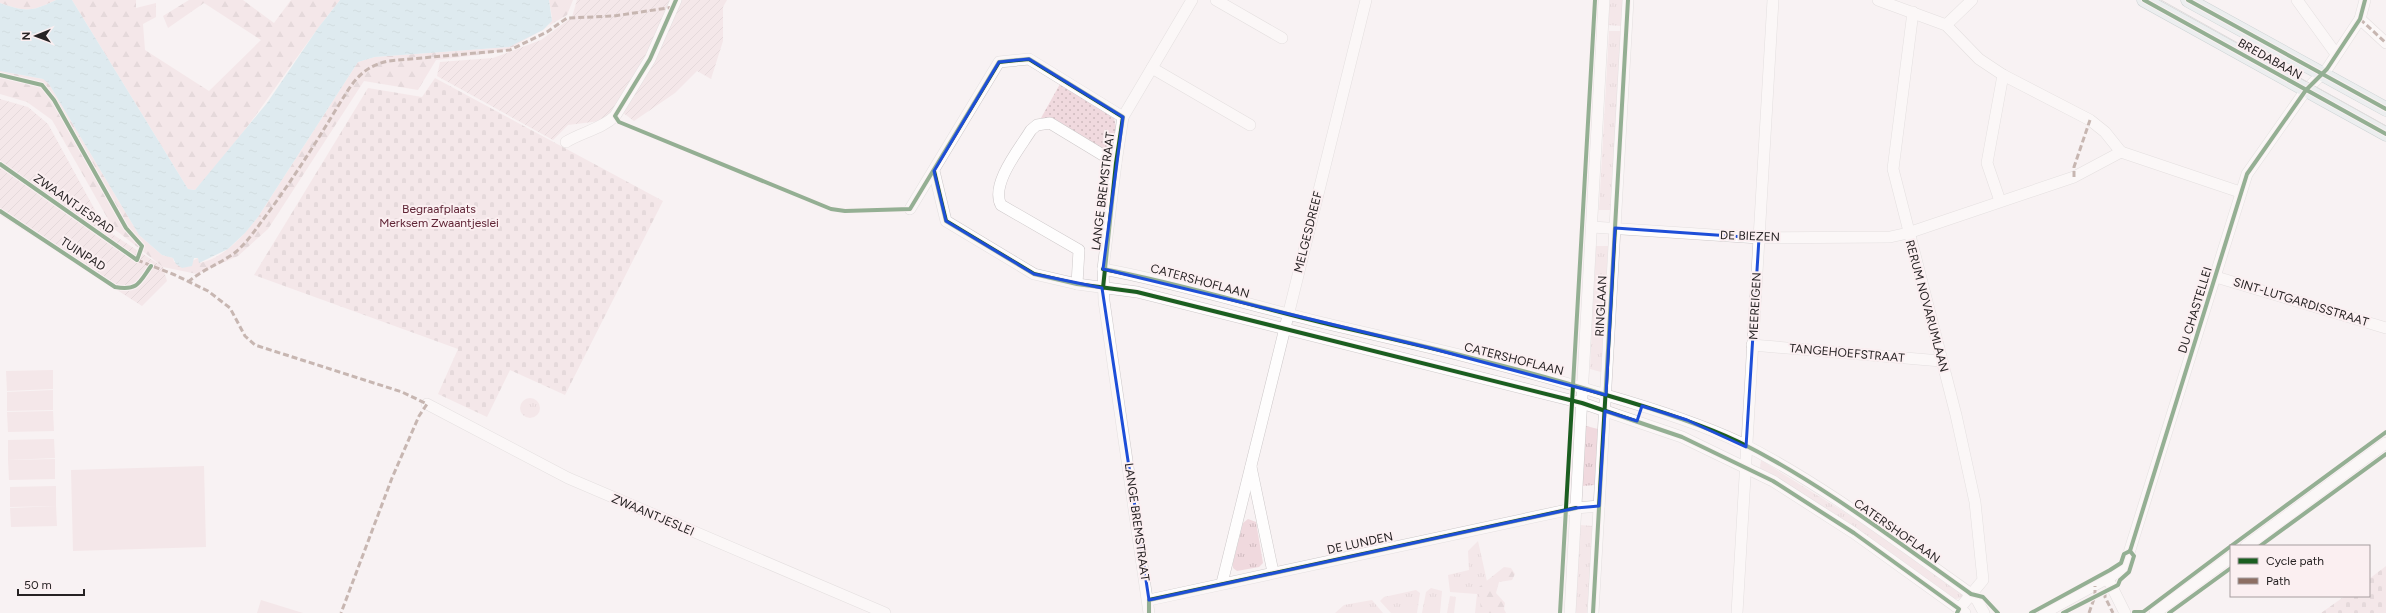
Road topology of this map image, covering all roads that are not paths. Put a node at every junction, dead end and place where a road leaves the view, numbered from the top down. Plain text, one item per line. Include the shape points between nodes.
1 (676, 0) edge
2 (1192, 0) edge
3 (1216, 0) edge
4 (1366, 0) edge
5 (1604, 0) edge
6 (1628, 0) edge
7 (1772, 0) edge
8 (1878, 0) edge
9 (1972, 0) edge
10 (2144, 0) edge
11 (2188, 0) edge
12 (2297, 0) edge
13 (2365, 0) edge
14 (1913, 12) junction
15 (2360, 19) junction
16 (1946, 25) junction
17 (1282, 38) dead end
18 (2386, 43) edge
19 (2336, 54) junction
20 (1152, 68) junction
21 (2003, 75) junction
22 (2322, 75) junction
23 (2306, 90) junction
24 (2386, 109) edge
25 (1123, 117) junction
26 (1250, 124) dead end
27 (2386, 134) edge
28 (566, 142) dead end
29 (2121, 152) junction
30 (1116, 163) junction
31 (934, 171) junction
32 (2240, 192) junction
33 (2000, 201) junction
34 (910, 209) dead end
35 (1592, 227) junction
36 (1615, 228) junction
37 (1908, 233) junction
38 (1759, 238) junction
39 (1103, 269) junction
40 (2216, 277) junction
41 (1077, 284) junction
42 (1102, 288) junction
43 (1287, 314) junction
44 (2386, 328) edge
45 (1283, 330) junction
46 (1752, 345) junction
47 (1941, 361) junction
48 (1583, 387) junction
49 (1606, 395) junction
50 (1582, 403) junction
51 (427, 404) dead end
52 (1642, 406) junction
53 (1605, 411) junction
54 (1637, 421) junction
55 (2386, 443) edge
56 (1746, 447) junction
57 (1251, 464) junction
58 (1745, 466) junction
59 (1599, 506) junction
60 (1576, 508) junction
61 (2247, 545) edge
62 (2230, 558) edge
63 (1273, 572) junction
64 (2108, 579) junction
65 (1222, 583) junction
66 (1971, 594) junction
67 (1149, 600) junction
68 (1962, 611) edge
69 (885, 613) edge
70 (1149, 613) edge
71 (1570, 613) edge
72 (1593, 613) edge
73 (1737, 613) edge
74 (1984, 613) edge
75 (2044, 613) edge
76 (2125, 613) edge
77 (2154, 613) edge

1 - 28 street via 650,59 615,116 608,123
2 - 20 street, LANGE BREMSTRAAT
3 - 17 street
4 - 43 street, MELGESDREEF
5 - 35 street, RINGLAAN
6 - 36 street, RINGLAAN
7 - 38 street, MEEREIGEN
8 - 14 street
9 - 16 street
10 - 23 main road, BREDABAAN
11 - 22 main road, BREDABAAN
12 - 19 street
13 - 15 street, DU CHASTELLEI
14 - 16 street
14 - 37 street, RERUM NOVARUMLAAN via 1892,169
15 - 18 street
15 - 19 street, DU CHASTELLEI
16 - 21 street via 1979,59
19 - 22 street, DU CHASTELLEI
20 - 25 street, LANGE BREMSTRAAT
20 - 26 street
21 - 29 street via 2090,120 2105,132
21 - 33 street via 1988,163
22 - 23 street, DU CHASTELLEI
22 - 24 main road, BREDABAAN
23 - 27 main road, BREDABAAN
23 - 32 street, DU CHASTELLEI via 2247,174
25 - 30 street, LANGE BREMSTRAAT
25 - 31 street, LANGE BREMSTRAAT via 1029,59 999,62
29 - 32 street
29 - 33 street, DE BIEZEN via 2074,176
30 - 39 street, LANGE BREMSTRAAT
30 - 41 street, LANGE BREMSTRAAT via 1050,123 1037,125 1031,130 997,190 1001,205 1079,250
31 - 34 street, LANGE BREMSTRAAT
31 - 41 street via 946,221 1034,274
32 - 40 street, DU CHASTELLEI
33 - 37 street, DE BIEZEN
35 - 36 street, DE BIEZEN
35 - 48 street, RINGLAAN
36 - 38 street, DE BIEZEN
36 - 49 street, RINGLAAN
37 - 38 street, DE BIEZEN via 1890,237
37 - 47 street, RERUM NOVARUMLAAN
38 - 46 street, MEEREIGEN
39 - 42 street, LANGE BREMSTRAAT
39 - 43 street, CATERSHOFLAAN
40 - 44 street, SINT-LUTGARDISSTRAAT
40 - 64 street, DU CHASTELLEI via 2124,570
41 - 42 street
42 - 45 street via 1136,292
42 - 67 street, LANGE BREMSTRAAT
43 - 45 street, MELGESDREEF
43 - 48 street, CATERSHOFLAAN
45 - 50 street
45 - 57 street, MELGESDREEF
46 - 47 street, TANGEHOEFSTRAAT
46 - 56 street, MEEREIGEN
47 - 66 street, RERUM NOVARUMLAAN via 1975,502 1983,580
48 - 49 street, CATERSHOFLAAN
48 - 50 street, RINGLAAN
49 - 52 street, CATERSHOFLAAN
49 - 53 street, RINGLAAN
50 - 53 street
50 - 60 street, RINGLAAN
51 - 69 street, ZWAANTJESLEI via 568,478
52 - 54 street
52 - 56 street, CATERSHOFLAAN via 1687,420
53 - 54 street
53 - 59 street, RINGLAAN
54 - 58 street via 1682,437
55 - 61 street
56 - 58 street, MEEREIGEN
56 - 66 street, CATERSHOFLAAN via 1874,525
57 - 63 street, MELGESDREEF
57 - 65 street, MELGESDREEF
58 - 68 street via 1854,533
58 - 73 street, MEEREIGEN
59 - 60 street, DE LUNDEN
59 - 72 street, RINGLAAN
60 - 63 street, DE LUNDEN
60 - 71 street, RINGLAAN
62 - 77 street
63 - 65 street, DE LUNDEN
64 - 75 street, DU CHASTELLEI
64 - 76 street
65 - 67 street, DE LUNDEN
66 - 68 street
66 - 74 street, CATERSHOFLAAN
67 - 70 street, LANGE BREMSTRAAT

